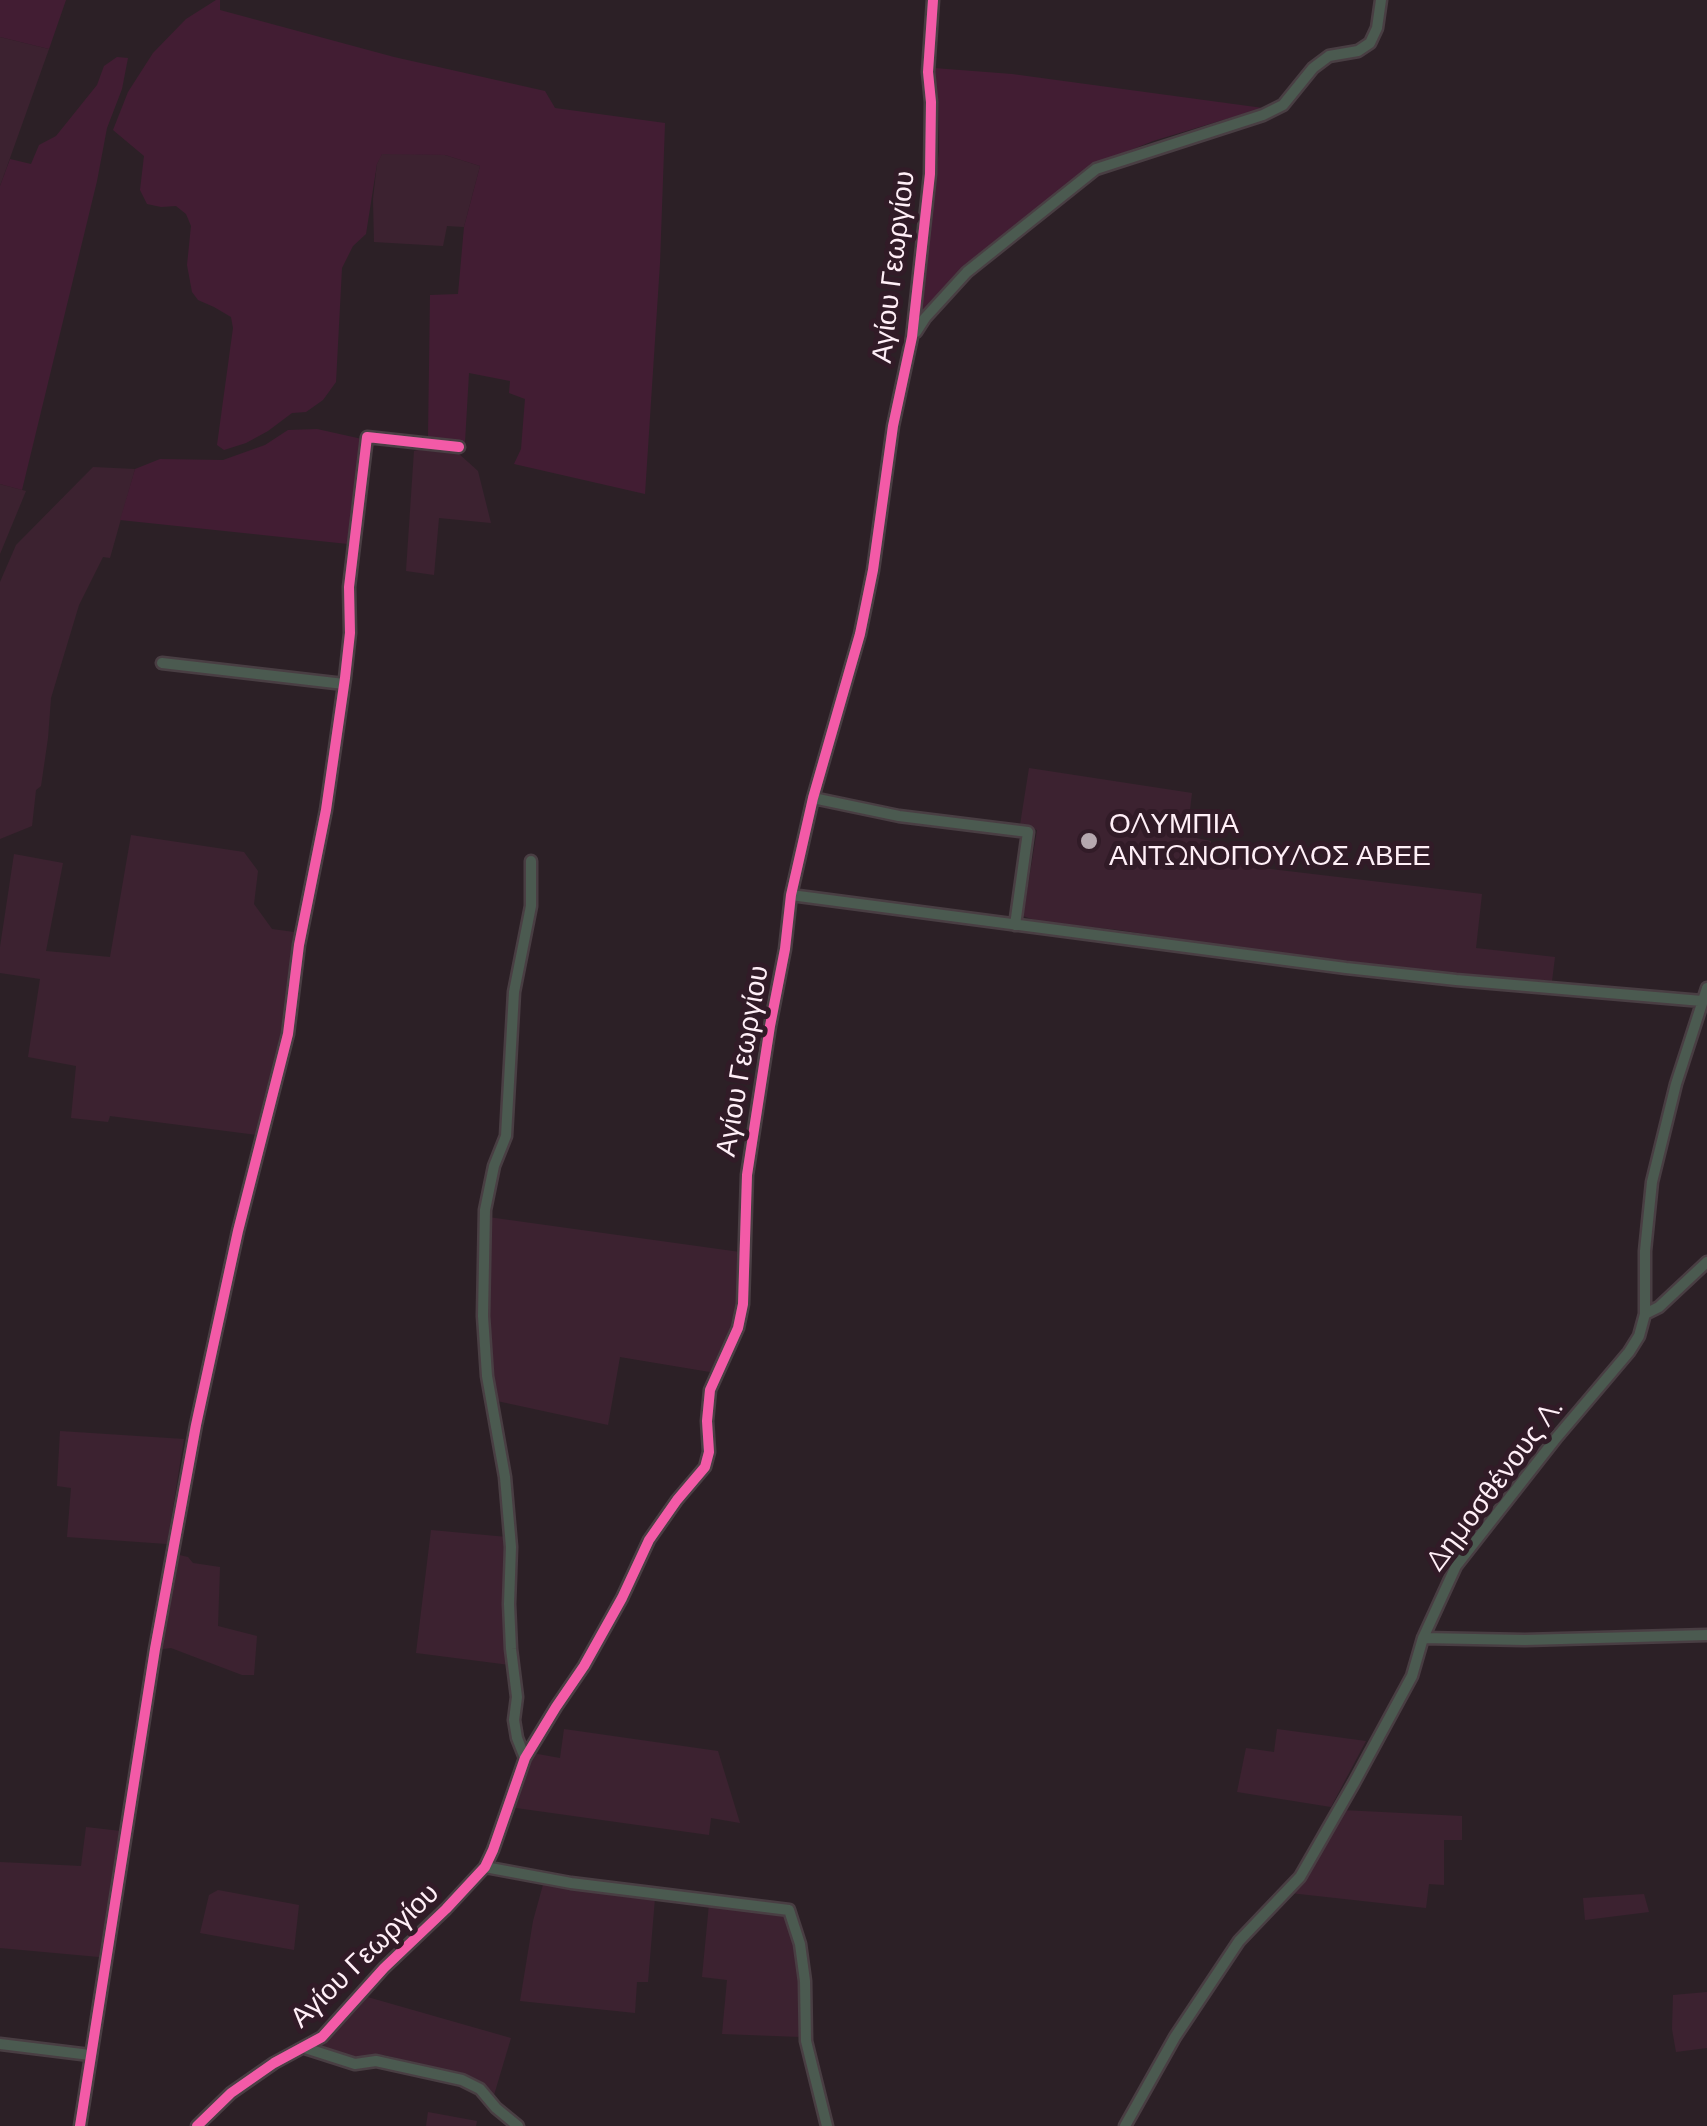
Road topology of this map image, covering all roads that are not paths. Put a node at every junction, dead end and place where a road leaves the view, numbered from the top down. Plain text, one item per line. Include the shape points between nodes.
1 (933, 0) edge
2 (1380, 0) edge
3 (912, 337) junction
4 (459, 447) dead end
5 (162, 663) dead end
6 (344, 684) junction
7 (813, 798) junction
8 (531, 861) dead end
9 (792, 895) junction
10 (1015, 925) junction
11 (1707, 988) edge
12 (1702, 1000) junction
13 (1707, 1262) edge
14 (1645, 1314) junction
15 (1707, 1636) edge
16 (1423, 1638) junction
17 (525, 1758) junction
18 (485, 1866) junction
19 (0, 2044) edge
20 (305, 2048) junction
21 (90, 2055) junction
22 (80, 2126) edge
23 (197, 2126) edge
24 (518, 2126) edge
25 (827, 2126) edge
26 (1125, 2126) edge

1 - 3 street, Αγίου Γεωργίου via 930,174
2 - 3 street via 1370,43 1329,56 1283,106 1096,169 967,272
3 - 7 street, Αγίου Γεωργίου via 860,634
4 - 6 street via 367,436
5 - 6 street
6 - 21 street via 288,1034 184,1484
7 - 9 street, Αγίου Γεωργίου
7 - 10 street via 1028,832
8 - 17 street via 531,906 514,992 506,1136 485,1210 483,1300 512,1548 514,1720
9 - 10 street
9 - 17 street, Αγίου Γεωργίου via 747,1175 743,1304 710,1390 705,1467 649,1540 584,1666
10 - 12 street via 1438,978
11 - 12 street, Δημοσθένους Λ.
12 - 14 street, Δημοσθένους Λ. via 1652,1182
13 - 14 street
14 - 16 street, Δημοσθένους Λ. via 1630,1352 1456,1566
15 - 16 street
16 - 26 street, Δημοσθένους Λ. via 1412,1676 1300,1877 1239,1941
17 - 18 street, Αγίου Γεωργίου
18 - 20 street, Αγίου Γεωργίου
18 - 25 street via 571,1884 789,1910 805,1980 806,2041
19 - 21 street
20 - 23 street, Αγίου Γεωργίου via 231,2092
20 - 24 street via 355,2064 376,2061 462,2080
21 - 22 street

